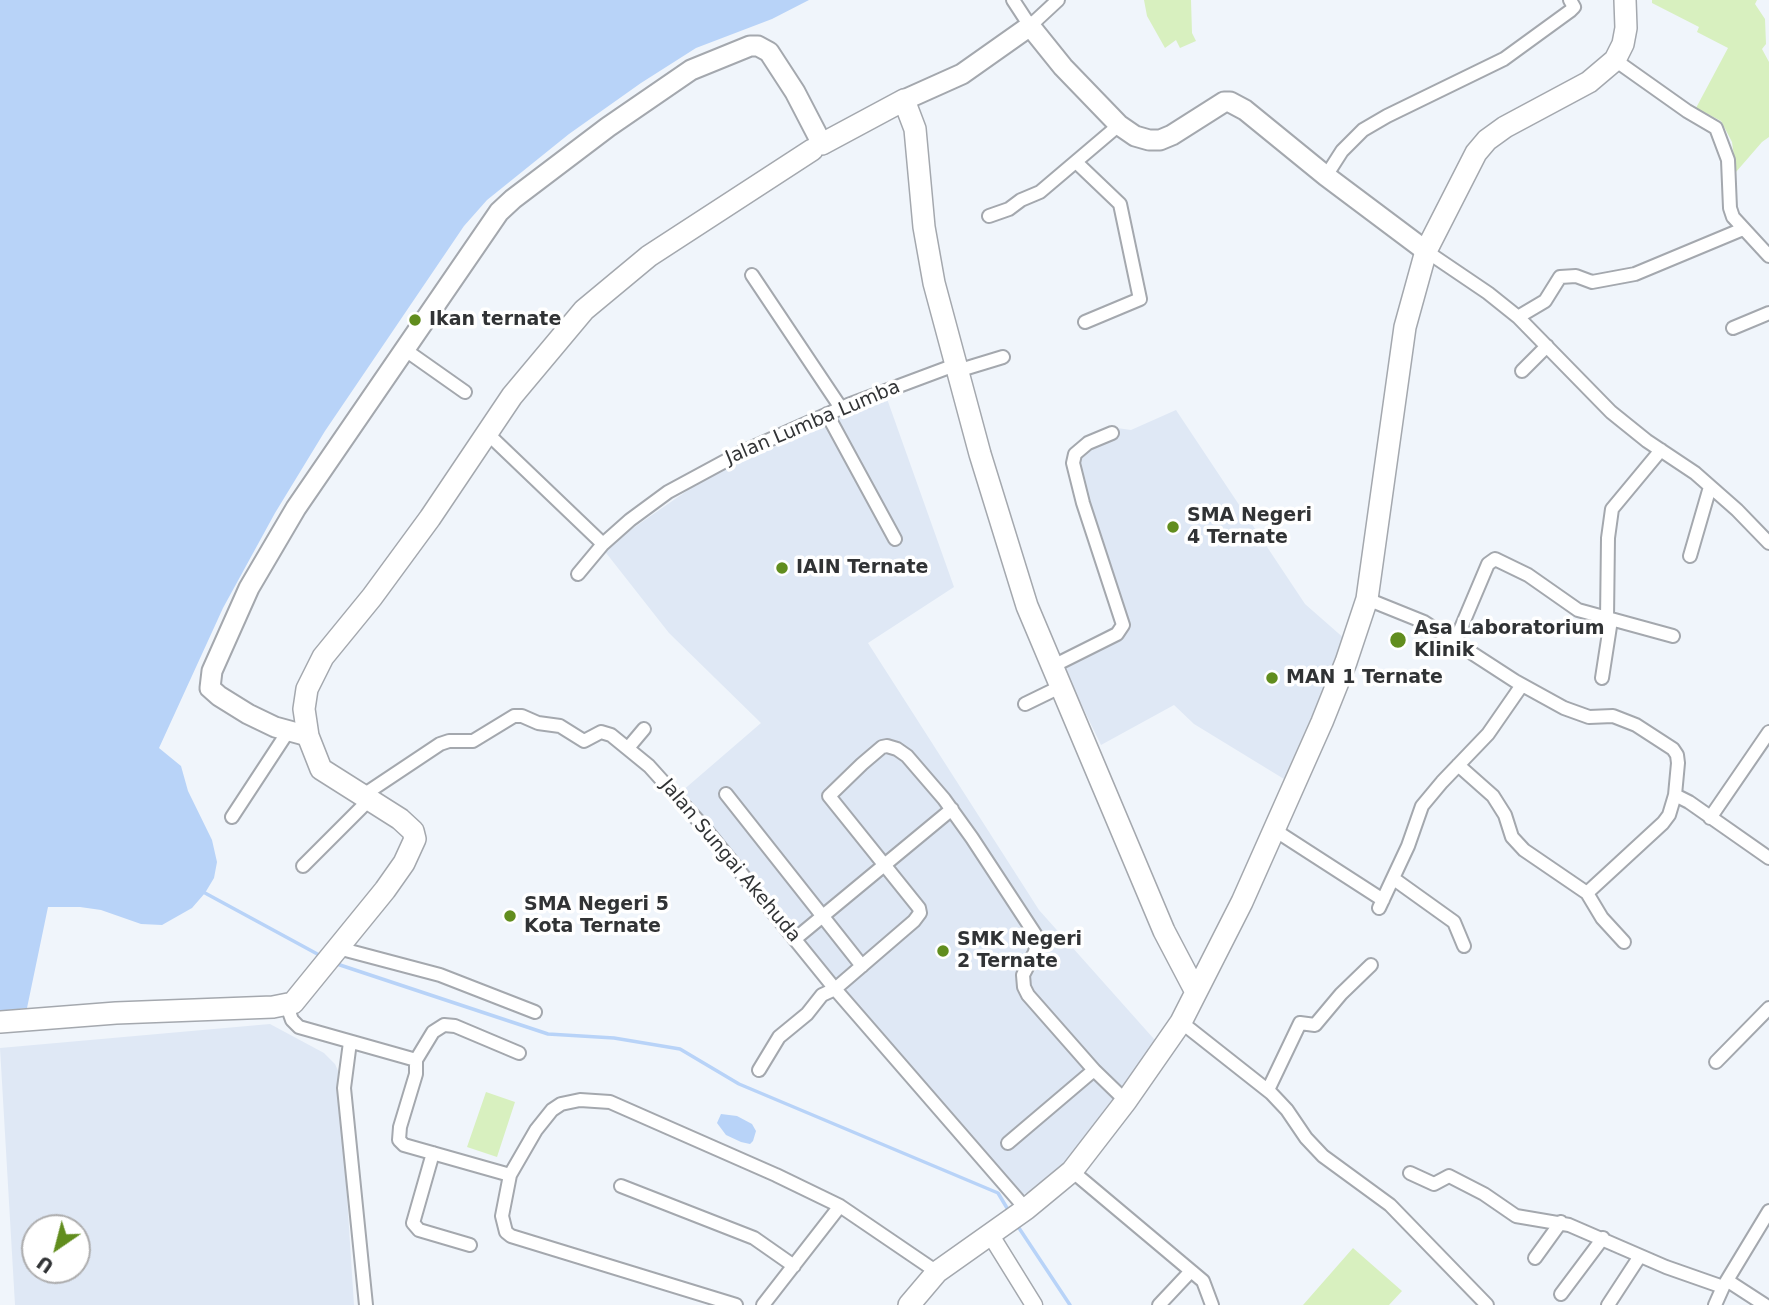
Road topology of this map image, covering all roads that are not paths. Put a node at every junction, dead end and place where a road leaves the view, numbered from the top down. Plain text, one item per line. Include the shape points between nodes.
1 (1013, 0) edge
2 (1058, 0) edge
3 (1626, 0) edge
4 (1576, 2) edge
5 (1030, 26) junction
6 (1615, 60) junction
7 (904, 100) junction
8 (1119, 125) junction
9 (817, 147) junction
10 (1076, 162) junction
11 (1326, 176) junction
12 (989, 216) dead end
13 (1743, 229) junction
14 (1426, 251) junction
15 (1769, 257) edge
16 (752, 275) dead end
17 (1769, 313) edge
18 (1518, 317) junction
19 (1085, 322) dead end
20 (1733, 328) dead end
21 (1547, 346) junction
22 (404, 349) junction
23 (1003, 358) dead end
24 (956, 368) junction
25 (1522, 371) dead end
26 (465, 392) dead end
27 (841, 408) junction
28 (827, 414) junction
29 (486, 433) junction
30 (1112, 433) dead end
31 (1661, 450) junction
32 (1710, 487) junction
33 (895, 539) dead end
34 (1769, 543) edge
35 (603, 544) junction
36 (1690, 556) dead end
37 (578, 574) dead end
38 (1367, 599) junction
39 (1609, 620) junction
40 (1673, 636) dead end
41 (1455, 642) junction
42 (1053, 666) junction
43 (1602, 678) dead end
44 (1522, 685) junction
45 (1062, 686) junction
46 (1025, 704) dead end
47 (644, 729) dead end
48 (1769, 732) edge
49 (298, 733) junction
50 (1758, 746) junction
51 (628, 748) junction
52 (1769, 755) edge
53 (1458, 765) junction
54 (726, 794) dead end
55 (1675, 795) junction
56 (365, 798) junction
57 (952, 810) junction
58 (232, 817) dead end
59 (1710, 818) junction
60 (1273, 829) junction
61 (1769, 858) edge
62 (882, 864) junction
63 (303, 866) dead end
64 (1394, 879) junction
65 (1587, 893) junction
66 (822, 915) junction
67 (795, 939) junction
68 (1624, 942) dead end
69 (1464, 946) dead end
70 (337, 950) junction
71 (862, 965) junction
72 (1371, 965) dead end
73 (835, 989) junction
74 (1196, 992) junction
75 (288, 1006) junction
76 (1769, 1008) edge
77 (535, 1012) dead end
78 (0, 1022) edge
79 (1181, 1022) junction
80 (350, 1042) junction
81 (519, 1053) dead end
82 (416, 1060) junction
83 (1716, 1062) dead end
84 (759, 1070) dead end
85 (1094, 1070) junction
86 (1268, 1090) junction
87 (1126, 1101) junction
88 (1008, 1143) dead end
89 (433, 1153) junction
90 (1072, 1171) junction
91 (1410, 1173) dead end
92 (510, 1175) junction
93 (621, 1186) dead end
94 (840, 1206) junction
95 (1025, 1210) junction
96 (1769, 1211) edge
97 (1561, 1222) junction
98 (993, 1232) junction
99 (1603, 1238) junction
100 (470, 1245) dead end
101 (1640, 1256) junction
102 (1535, 1258) dead end
103 (794, 1266) junction
104 (1191, 1271) junction
105 (937, 1272) junction
106 (1725, 1284) junction
107 (1561, 1294) dead end
108 (1762, 1304) edge
109 (366, 1305) edge
110 (736, 1305) edge
111 (763, 1305) edge
112 (909, 1305) edge
113 (1034, 1305) edge
114 (1159, 1305) edge
115 (1212, 1305) edge
116 (1487, 1305) edge
117 (1608, 1305) edge
118 (1715, 1305) edge

1 - 5 street
2 - 5 street
3 - 6 highway via 1626,28
4 - 11 street via 1504,59 1363,131 1342,151
5 - 7 main road via 962,74
5 - 8 main road
6 - 13 street via 1716,128 1728,160 1730,208
6 - 14 highway via 1589,82 1487,141 1470,164
7 - 9 highway
7 - 24 highway via 915,129 933,283
8 - 10 street
8 - 11 main road via 1135,136 1160,140 1230,102
9 - 22 main road via 795,92 769,52 750,46 707,61 513,199 488,227
9 - 29 highway via 649,256 601,294 546,353
10 - 12 street via 1040,192
10 - 19 street via 1120,204 1140,299
11 - 14 main road
13 - 15 street
13 - 18 street via 1635,274 1592,282 1560,277 1545,301
14 - 18 street
14 - 38 highway via 1405,327
16 - 27 street
17 - 20 street
18 - 21 street
21 - 25 street
21 - 31 street via 1611,412
22 - 26 street
22 - 49 main road via 289,520 249,588 212,671 210,688 219,696 248,714
23 - 24 street, Jalan Lumba Lumba
24 - 27 street, Jalan Lumba Lumba
24 - 42 highway via 1020,583
27 - 28 street, Jalan Lumba Lumba
28 - 33 street
28 - 35 street, Jalan Lumba Lumba via 690,479 653,502
29 - 35 street
29 - 49 highway via 430,518 319,664 307,689
30 - 42 street via 1088,443 1074,454 1073,463 1123,625 1117,634
31 - 32 street
31 - 39 street via 1612,509
32 - 34 street
32 - 36 street
35 - 37 street, Jalan Lumba Lumba
38 - 41 street via 1424,622
38 - 60 highway via 1322,722
39 - 40 street
39 - 41 street via 1578,610 1528,575 1495,559 1488,564
39 - 43 street
41 - 44 street
42 - 45 highway
44 - 53 street via 1488,734
44 - 55 street via 1581,715 1626,720 1666,743 1677,755
45 - 46 street
45 - 74 highway via 1164,931
47 - 51 street
48 - 50 street
49 - 56 highway via 321,769
49 - 58 street
50 - 52 street
50 - 59 street
51 - 56 street, Jalan Sungai Akehuda via 604,732 584,741 560,726 513,716 473,741 440,744
51 - 67 street, Jalan Sungai Akehuda via 703,826
53 - 64 street via 1422,806
53 - 65 street via 1493,796 1512,837 1524,849
54 - 66 street
55 - 59 street
55 - 65 street via 1669,815 1657,831
56 - 63 street
56 - 70 highway via 400,820 415,839 404,863
57 - 62 street
57 - 62 street via 907,756 897,748 882,747 829,796
57 - 85 street via 1035,933 1035,952 1023,975 1028,995
59 - 61 street
60 - 64 street via 1381,904
60 - 74 highway
62 - 66 street
62 - 71 street via 920,913
64 - 69 street via 1454,922
65 - 68 street
66 - 67 street
66 - 71 street
67 - 73 street, Jalan Sungai Akehuda
70 - 75 highway
70 - 77 street via 440,975
71 - 73 street
72 - 86 street via 1315,1024 1300,1023
73 - 84 street via 822,995 779,1037
73 - 95 street, Jalan Sungai Akehuda
74 - 79 highway
75 - 78 highway
75 - 80 street via 295,1025
76 - 83 street
79 - 86 street
79 - 87 highway
80 - 82 street
80 - 109 street via 344,1088
81 - 82 street via 444,1025 433,1032
82 - 89 street via 399,1140
85 - 87 street
85 - 88 street
86 - 116 street via 1323,1156 1391,1205
87 - 90 highway
89 - 92 street
89 - 100 street via 413,1223 419,1230
90 - 95 highway
90 - 104 street
91 - 97 street via 1434,1184 1449,1176 1516,1216
92 - 94 street via 552,1110 561,1104 596,1100 652,1119
92 - 110 street via 502,1216 511,1236
93 - 103 street via 754,1238
94 - 103 street
94 - 105 street
95 - 98 highway
96 - 106 street
97 - 99 street
97 - 102 street
98 - 105 highway
98 - 113 street
99 - 101 street
99 - 107 street
101 - 106 street
101 - 117 street
103 - 111 street
104 - 114 street
104 - 115 street via 1203,1281
105 - 112 highway
106 - 108 street
106 - 118 street

